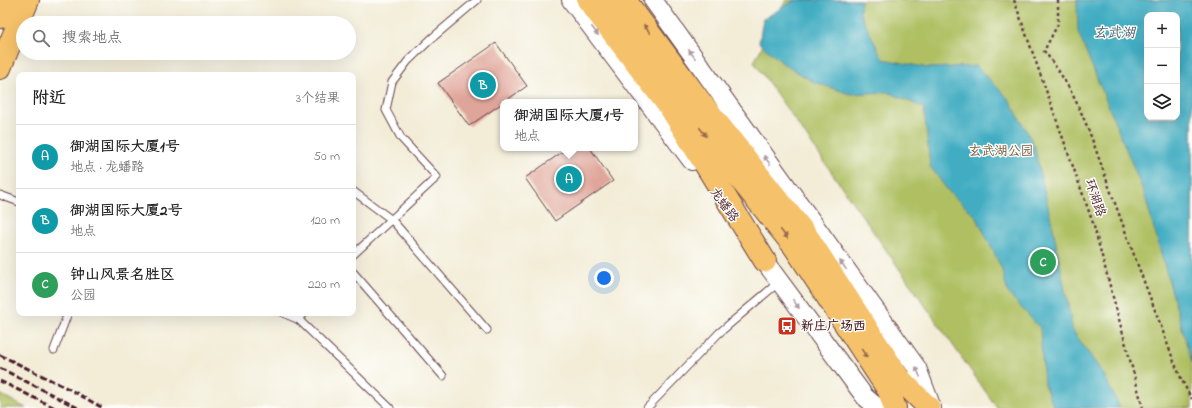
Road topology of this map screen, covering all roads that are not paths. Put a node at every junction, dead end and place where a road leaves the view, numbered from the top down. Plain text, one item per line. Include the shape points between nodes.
1 (9, 0) edge
2 (28, 0) edge
3 (477, 0) edge
4 (571, 0) edge
5 (588, 0) edge
6 (604, 0) edge
7 (625, 0) edge
8 (653, 0) edge
9 (21, 16) edge
10 (0, 17) edge
11 (16, 29) edge
12 (0, 68) edge
13 (356, 193) edge
14 (0, 195) edge
15 (16, 201) edge
16 (392, 220) junction
17 (356, 252) edge
18 (764, 262) junction
19 (356, 275) edge
20 (779, 282) junction
21 (67, 316) edge
22 (290, 316) edge
23 (302, 316) edge
24 (299, 320) junction
25 (487, 330) dead end
26 (54, 350) dead end
27 (443, 376) dead end
28 (890, 396) edge
29 (390, 408) edge
30 (648, 408) edge
31 (931, 408) edge

1 - 10 main road
2 - 9 main road
3 - 16 lane via 419,50 392,82 386,110 401,138 437,177
4 -> 18 street, 龙蟠路 via 671,131
5 - 18 main road via 671,109
6 -> 28 main road, 龙蟠路 via 722,158 794,246
28 -> 7 main road, 龙蟠路 via 807,236 700,101
31 -> 8 street, 龙蟠路 via 916,368
11 - 12 main road
13 - 16 lane
14 - 15 lane
16 - 17 lane
16 - 25 lane
18 - 20 street, 龙蟠路
19 - 27 lane
20 -> 28 street, 龙蟠路 via 865,397
20 - 30 lane via 720,333
21 - 26 lane
22 - 24 lane
23 - 24 lane
24 - 29 lane
28 - 31 main road, 龙蟠路

